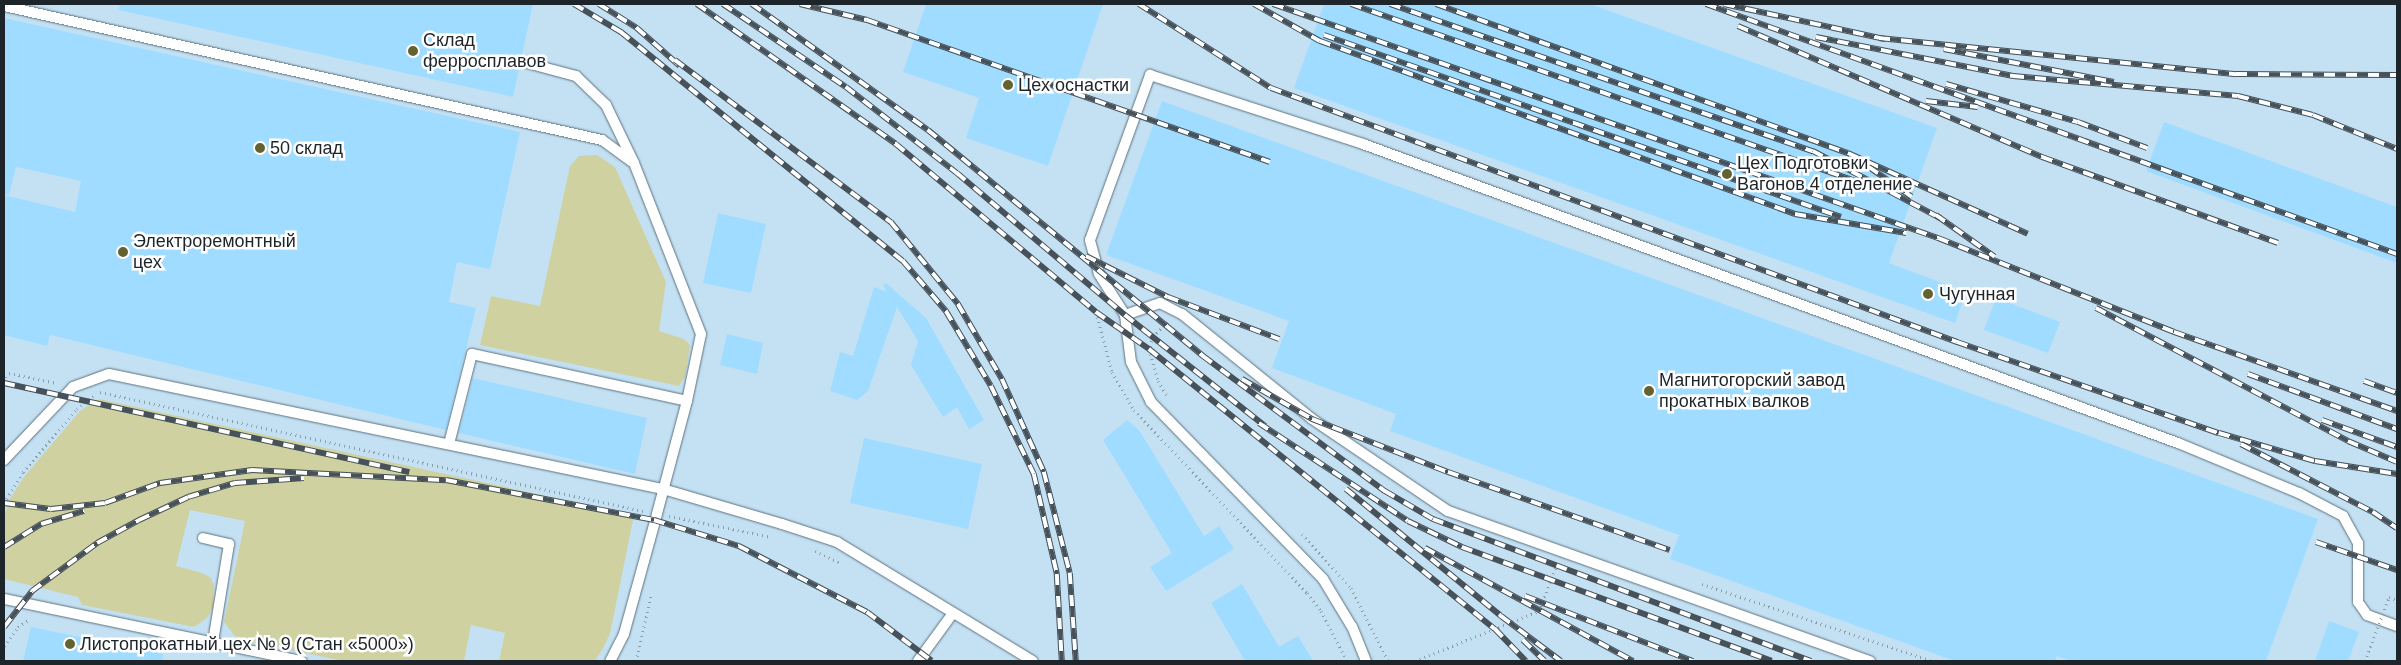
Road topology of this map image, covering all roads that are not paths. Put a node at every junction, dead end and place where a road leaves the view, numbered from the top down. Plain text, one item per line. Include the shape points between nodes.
1 (4, 6) edge
2 (527, 63) dead end
3 (634, 163) junction
4 (1125, 315) junction
5 (687, 401) junction
6 (449, 444) junction
7 (4, 460) edge
8 (662, 489) junction
9 (203, 538) dead end
10 (4, 600) edge
11 (953, 613) junction
12 (2397, 626) edge
13 (212, 642) junction
14 (302, 661) edge
15 (610, 661) edge
16 (918, 661) edge
17 (1033, 661) edge
18 (1366, 661) edge
19 (1870, 661) edge

1 - 3 lane via 602,140
2 - 3 lane via 576,76 606,105
3 - 5 lane via 700,334
4 - 12 lane via 1099,274 1090,240 1150,75 1363,144 2178,443 2299,493 2343,516 2358,543 2358,602 2366,615
4 - 18 lane via 1131,362 1152,402 1322,579 1352,627
4 - 19 lane via 1160,303 1182,314 1312,419 1448,511
5 - 6 lane via 472,354
5 - 8 lane
6 - 7 lane via 109,374 73,387
6 - 8 lane
8 - 11 lane via 837,542
8 - 15 lane via 624,634
9 - 13 lane via 229,544
10 - 13 lane
11 - 16 lane
11 - 17 lane
13 - 14 lane

